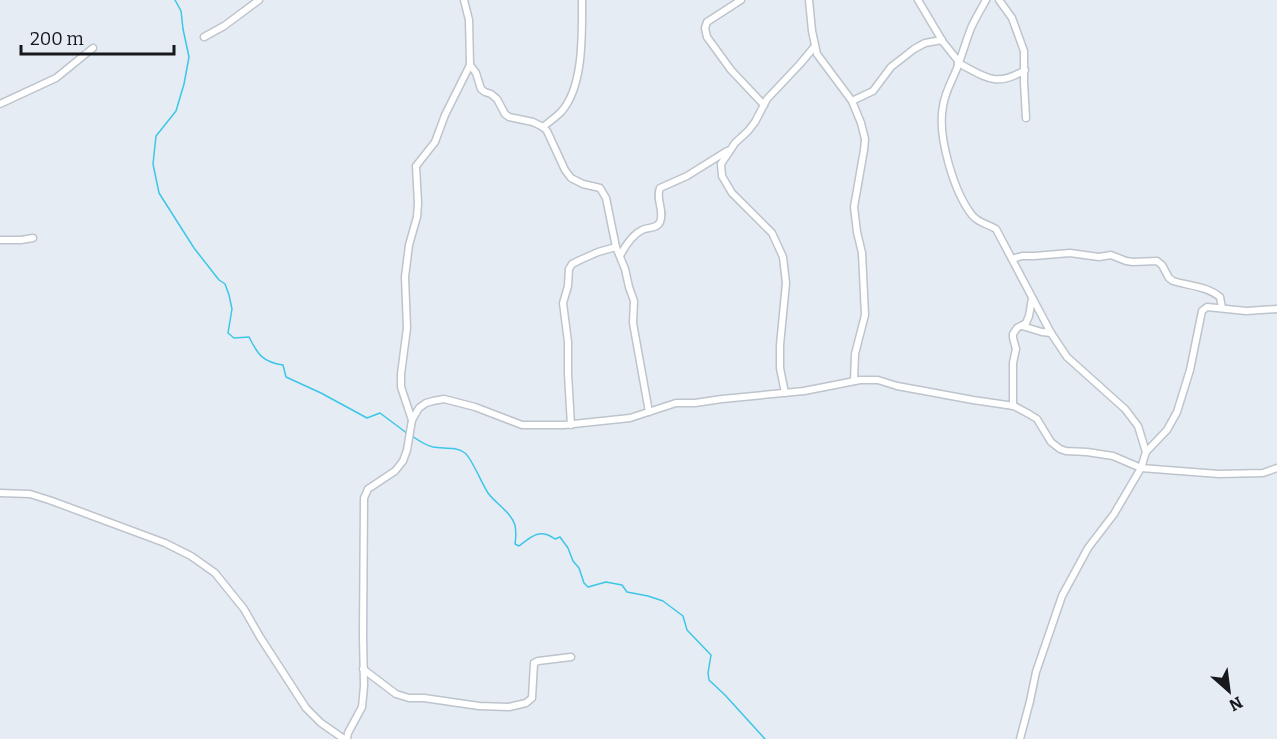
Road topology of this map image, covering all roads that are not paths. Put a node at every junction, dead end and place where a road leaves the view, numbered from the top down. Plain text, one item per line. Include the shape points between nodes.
1 (259, 0) edge
2 (464, 0) edge
3 (582, 0) edge
4 (741, 0) edge
5 (810, 0) edge
6 (918, 0) edge
7 (986, 0) edge
8 (999, 0) edge
9 (204, 37) dead end
10 (942, 40) junction
11 (815, 46) junction
12 (93, 48) dead end
13 (959, 63) junction
14 (470, 65) junction
15 (1025, 70) junction
16 (852, 101) junction
17 (0, 104) edge
18 (764, 105) junction
19 (1026, 118) dead end
20 (543, 127) junction
21 (730, 149) junction
22 (33, 238) dead end
23 (0, 240) edge
24 (616, 247) junction
25 (620, 256) junction
26 (1012, 259) junction
27 (1032, 296) junction
28 (1222, 308) junction
29 (1277, 309) edge
30 (1022, 326) junction
31 (1051, 333) junction
32 (854, 381) junction
33 (785, 393) junction
34 (1013, 406) junction
35 (649, 412) junction
36 (412, 420) junction
37 (571, 425) junction
38 (1146, 452) junction
39 (1141, 468) junction
40 (1277, 468) edge
41 (0, 493) edge
42 (572, 657) dead end
43 (363, 669) junction
44 (345, 739) edge
45 (1020, 739) edge

1 - 9 street
2 - 14 street via 469,20
3 - 20 street via 577,80 562,111
4 - 18 street via 707,22 705,33 731,70
5 - 11 street
6 - 10 street
7 - 13 street
8 - 15 street via 1020,38
10 - 13 street
10 - 16 street via 914,49 891,67 873,91
11 - 16 street
11 - 18 street
12 - 17 street via 56,78
13 - 15 street via 991,79 1008,79
13 - 26 street via 942,108 954,183 974,217 996,229
14 - 20 street via 481,89 497,99 505,114
14 - 36 street via 435,142 416,166 417,217 405,277 407,328 401,374 401,387
15 - 19 street
16 - 32 street via 865,139 854,207 862,253 865,315 855,354
18 - 21 street via 755,122
20 - 24 street via 571,178 600,188 606,198
21 - 25 street via 660,188 660,222 635,235
21 - 33 street via 721,164 722,176 732,193 772,233 783,257 786,283 780,368
22 - 23 street
24 - 25 street
24 - 37 street via 580,260 568,269 563,303
25 - 35 street via 634,301 633,323
26 - 27 street
26 - 28 street via 1070,253 1111,255 1133,262 1156,261 1173,281 1217,294
27 - 30 street via 1029,316
27 - 31 street
28 - 29 street
28 - 38 street via 1207,307 1202,311 1177,412 1167,430
30 - 31 street
30 - 34 street via 1012,333 1016,349
31 - 38 street via 1067,357 1125,409 1138,426
32 - 33 street
32 - 34 street via 878,380
33 - 35 street via 676,403
34 - 39 street via 1037,419 1060,449 1113,456
35 - 37 street
36 - 37 street via 426,403 444,399 522,425
36 - 43 street via 402,461 395,471 368,489 364,498
38 - 39 street
39 - 40 street via 1219,474 1263,473
39 - 45 street via 1088,548 1062,596 1036,672
41 - 44 street via 30,494 165,543 215,573 239,602 306,708
42 - 43 street via 534,663 532,698 509,707 402,696
43 - 44 street via 362,707

